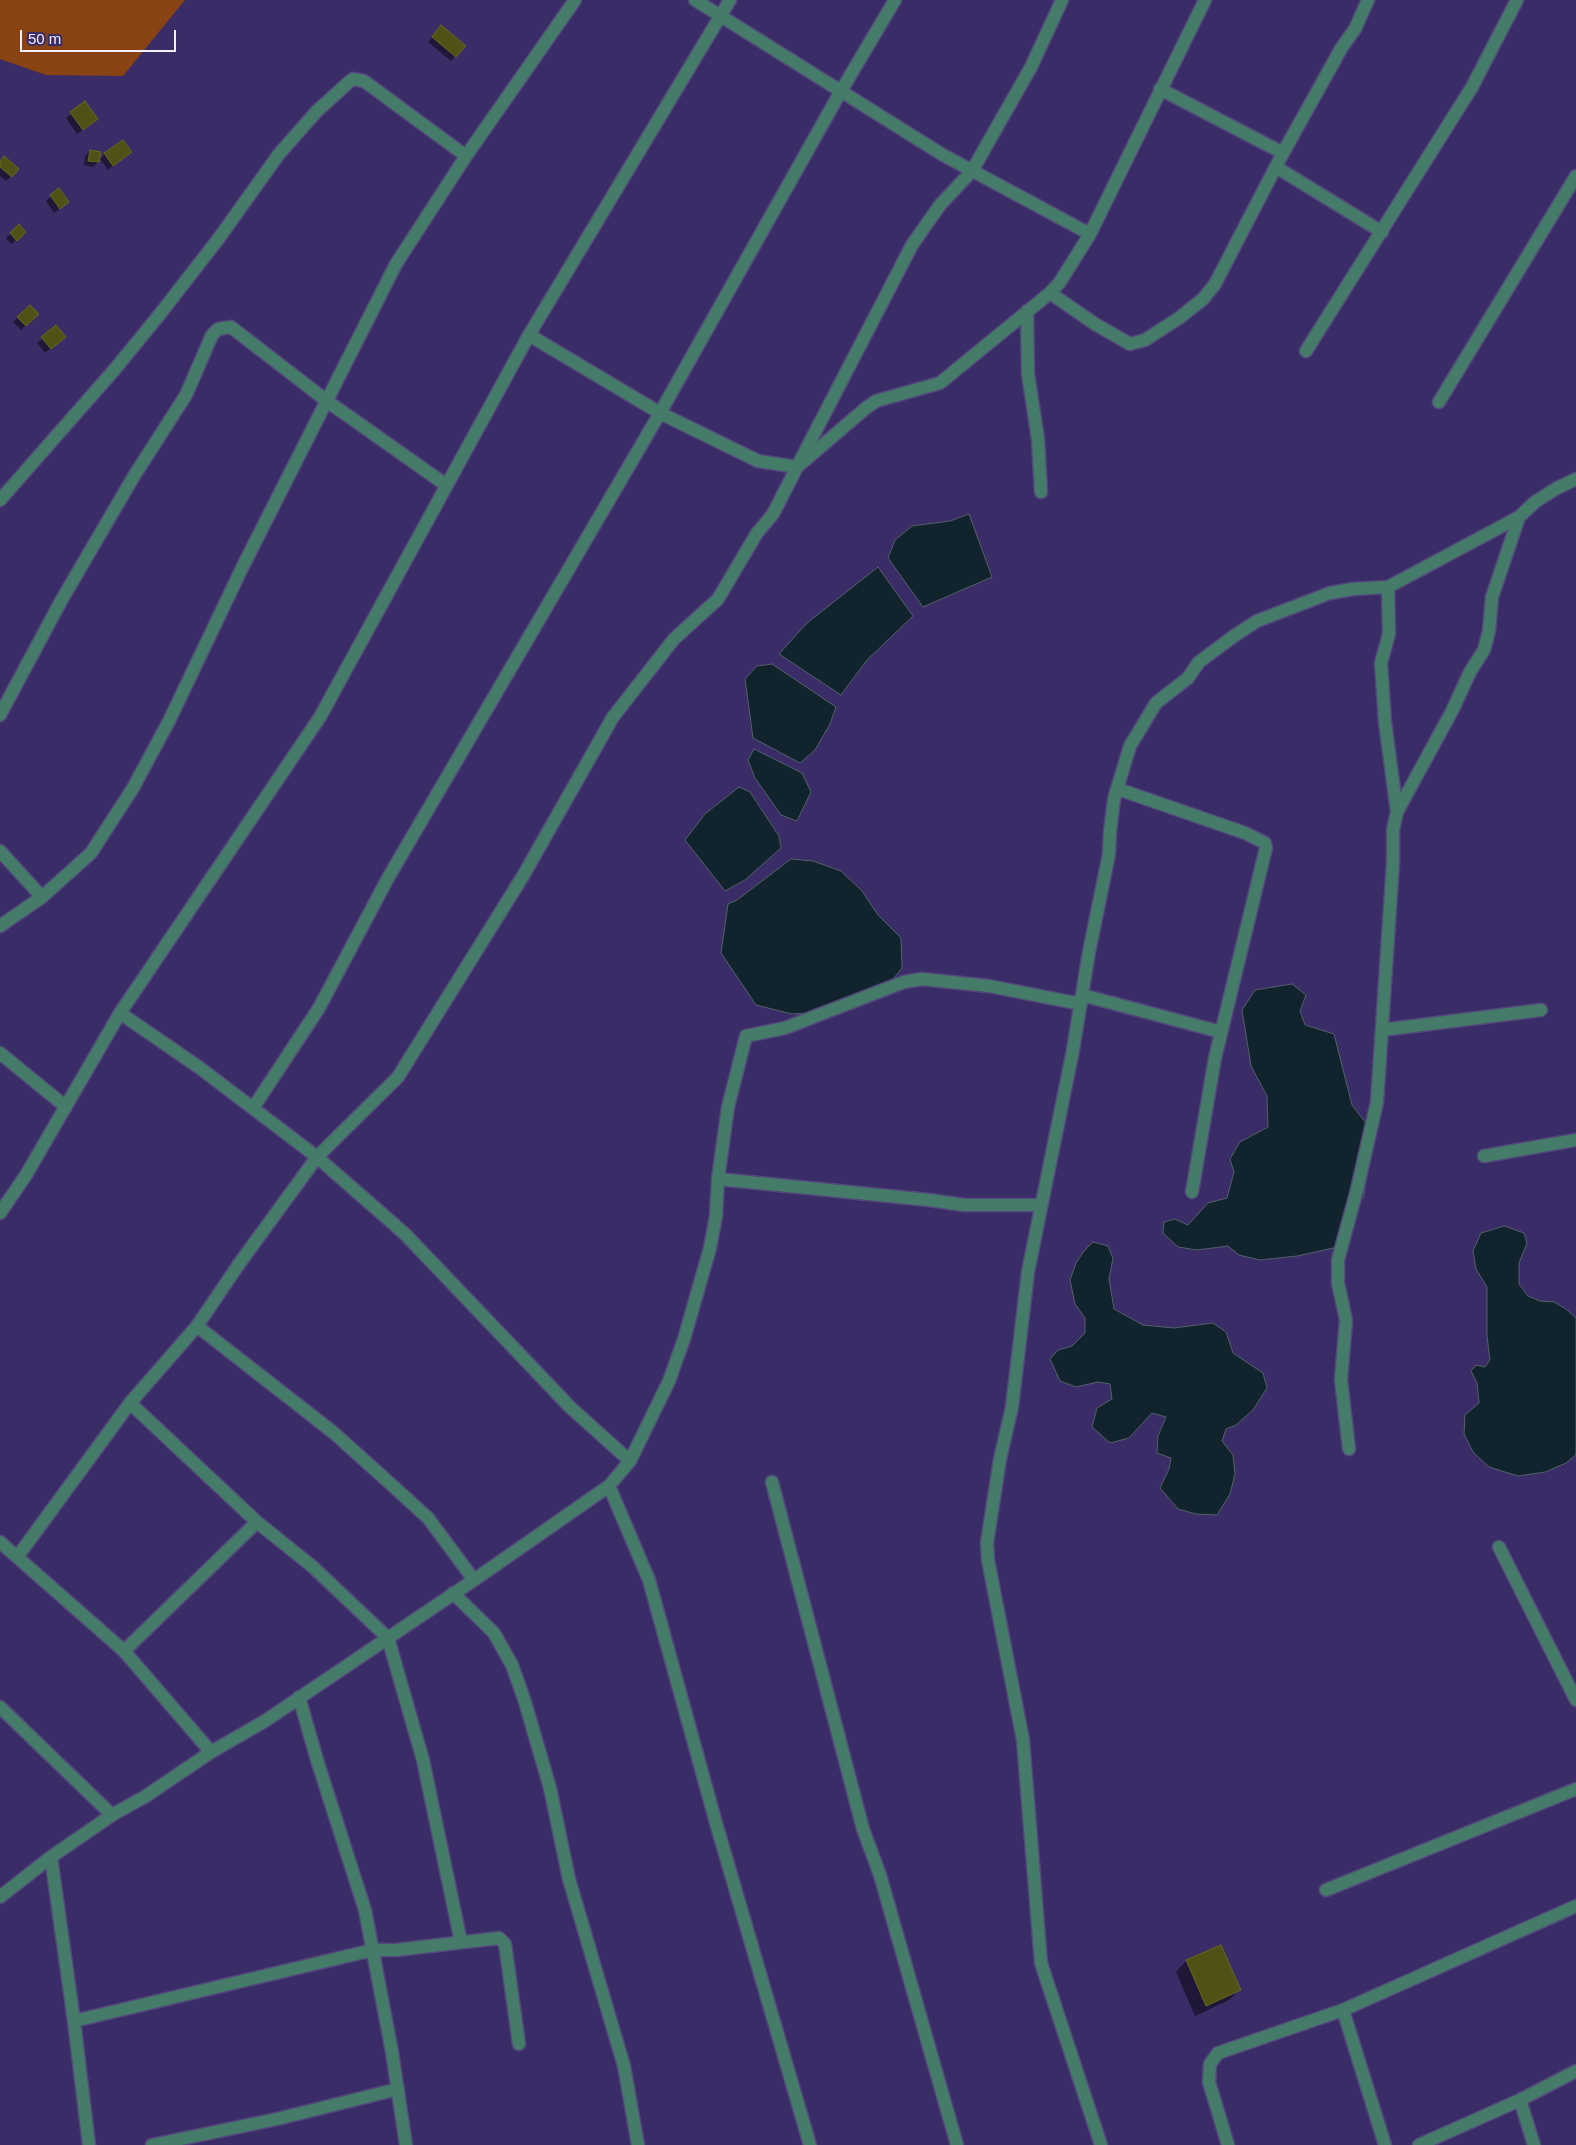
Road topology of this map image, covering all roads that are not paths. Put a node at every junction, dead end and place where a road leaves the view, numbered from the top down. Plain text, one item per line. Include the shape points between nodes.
1 (575, 0) edge
2 (695, 0) edge
3 (730, 0) edge
4 (895, 0) edge
5 (1062, 0) edge
6 (1205, 0) edge
7 (1368, 0) edge
8 (1516, 0) edge
9 (720, 17) junction
10 (1160, 89) junction
11 (841, 91) junction
12 (1283, 153) junction
13 (466, 156) junction
14 (1276, 167) junction
15 (972, 171) junction
16 (1576, 176) edge
17 (1382, 232) junction
18 (1090, 234) junction
19 (1050, 293) junction
20 (1027, 311) junction
21 (529, 335) junction
22 (1306, 351) dead end
23 (327, 401) junction
24 (1439, 402) dead end
25 (660, 413) junction
26 (797, 467) junction
27 (1576, 480) edge
28 (446, 485) junction
29 (1041, 492) dead end
30 (0, 500) edge
31 (1519, 517) junction
32 (1388, 587) junction
33 (0, 715) edge
34 (1118, 789) junction
35 (1397, 812) junction
36 (0, 851) edge
37 (42, 897) junction
38 (0, 926) edge
39 (1081, 999) junction
40 (1541, 1010) dead end
41 (120, 1013) junction
42 (1382, 1030) junction
43 (1221, 1032) junction
44 (0, 1053) edge
45 (66, 1107) junction
46 (253, 1108) junction
47 (1576, 1140) edge
48 (1484, 1156) dead end
49 (317, 1157) junction
50 (718, 1179) junction
51 (1192, 1192) dead end
52 (1041, 1205) junction
53 (0, 1214) edge
54 (197, 1326) junction
55 (130, 1403) junction
56 (1349, 1449) dead end
57 (630, 1461) junction
58 (772, 1482) dead end
59 (609, 1486) junction
60 (257, 1522) junction
61 (0, 1542) edge
62 (1499, 1547) dead end
63 (18, 1556) junction
64 (474, 1580) junction
65 (453, 1593) junction
66 (388, 1638) junction
67 (124, 1652) junction
68 (299, 1697) junction
69 (1576, 1700) edge
70 (0, 1707) edge
71 (211, 1752) junction
72 (1576, 1789) edge
73 (112, 1815) junction
74 (51, 1857) junction
75 (3, 1890) edge
76 (1326, 1890) dead end
77 (1576, 1906) edge
78 (461, 1942) junction
79 (373, 1950) junction
80 (1343, 2010) junction
81 (74, 2021) junction
82 (519, 2044) dead end
83 (1576, 2071) edge
84 (398, 2089) junction
85 (1520, 2100) junction
86 (88, 2145) edge
87 (152, 2145) edge
88 (406, 2145) edge
89 (638, 2145) edge
90 (810, 2145) edge
91 (957, 2145) edge
92 (1101, 2145) edge
93 (1228, 2145) edge
94 (1386, 2145) edge
95 (1419, 2145) edge
96 (1534, 2145) edge

1 - 13 street
2 - 9 street
3 - 9 street
4 - 11 street
5 - 15 street via 1031,67
6 - 10 street
7 - 12 street via 1355,29
8 - 17 street via 1472,87
9 - 11 street
9 - 21 street
10 - 12 street
10 - 18 street
11 - 15 street
11 - 25 street
12 - 14 street
13 - 23 street via 396,264
13 - 30 street via 364,81 354,79 348,82 279,154 160,314
14 - 17 street
14 - 19 street via 1215,284 1179,318 1145,340 1125,342
15 - 18 street
15 - 26 street via 940,205 912,245
16 - 24 street
17 - 22 street
18 - 19 street
19 - 20 street
20 - 26 street via 940,383 876,402
20 - 29 street via 1028,374 1038,439
21 - 25 street
21 - 28 street
23 - 28 street
23 - 33 street via 231,328 218,329 212,335 186,394 61,601
23 - 37 street via 133,788 91,853
25 - 26 street via 758,462
25 - 46 street via 388,878 319,1008
26 - 49 street via 773,514 757,533 718,599 674,639 613,717 523,876 398,1077
27 - 31 street via 1535,502
28 - 41 street via 320,717
31 - 32 street
31 - 35 street via 1492,597 1484,650
32 - 34 street via 1353,589 1301,604 1257,622 1210,653 1188,678 1156,703 1130,746
32 - 35 street via 1389,634 1381,663
34 - 39 street
34 - 43 street via 1265,843
35 - 42 street via 1393,830
36 - 37 street
37 - 38 street
39 - 43 street
39 - 50 street via 922,979 904,982 785,1028 748,1035 734,1079
39 - 52 street
40 - 42 street
41 - 45 street
41 - 46 street
42 - 56 street via 1377,1102 1338,1260 1338,1283 1346,1320 1342,1380
43 - 51 street
44 - 45 street
45 - 53 street
46 - 49 street
47 - 48 street
49 - 54 street
49 - 57 street via 405,1234 570,1407
50 - 52 street via 964,1205
50 - 57 street via 710,1248 684,1339 669,1381
52 - 92 street via 1028,1272 1012,1407 993,1506 988,1560 1023,1740 1041,1962
54 - 55 street
54 - 64 street via 334,1433 428,1518
55 - 60 street
55 - 63 street
57 - 59 street
58 - 91 street via 864,1828
59 - 64 street
59 - 90 street via 648,1580
60 - 66 street via 314,1567
60 - 67 street
61 - 63 street
62 - 69 street
63 - 67 street
64 - 65 street
65 - 66 street
65 - 89 street via 494,1633 512,1665 525,1702 550,1788 569,1879 624,2066
66 - 68 street
66 - 78 street via 423,1760
67 - 71 street
68 - 71 street
68 - 79 street via 364,1910
70 - 73 street
71 - 73 street
72 - 76 street
73 - 74 street
74 - 75 street
74 - 81 street
77 - 80 street
78 - 79 street
78 - 82 street via 499,1938 505,1944
79 - 81 street
79 - 84 street
80 - 93 street via 1218,2053 1210,2064 1209,2082
80 - 94 street
81 - 86 street
83 - 85 street
84 - 87 street
84 - 88 street
85 - 95 street
85 - 96 street

